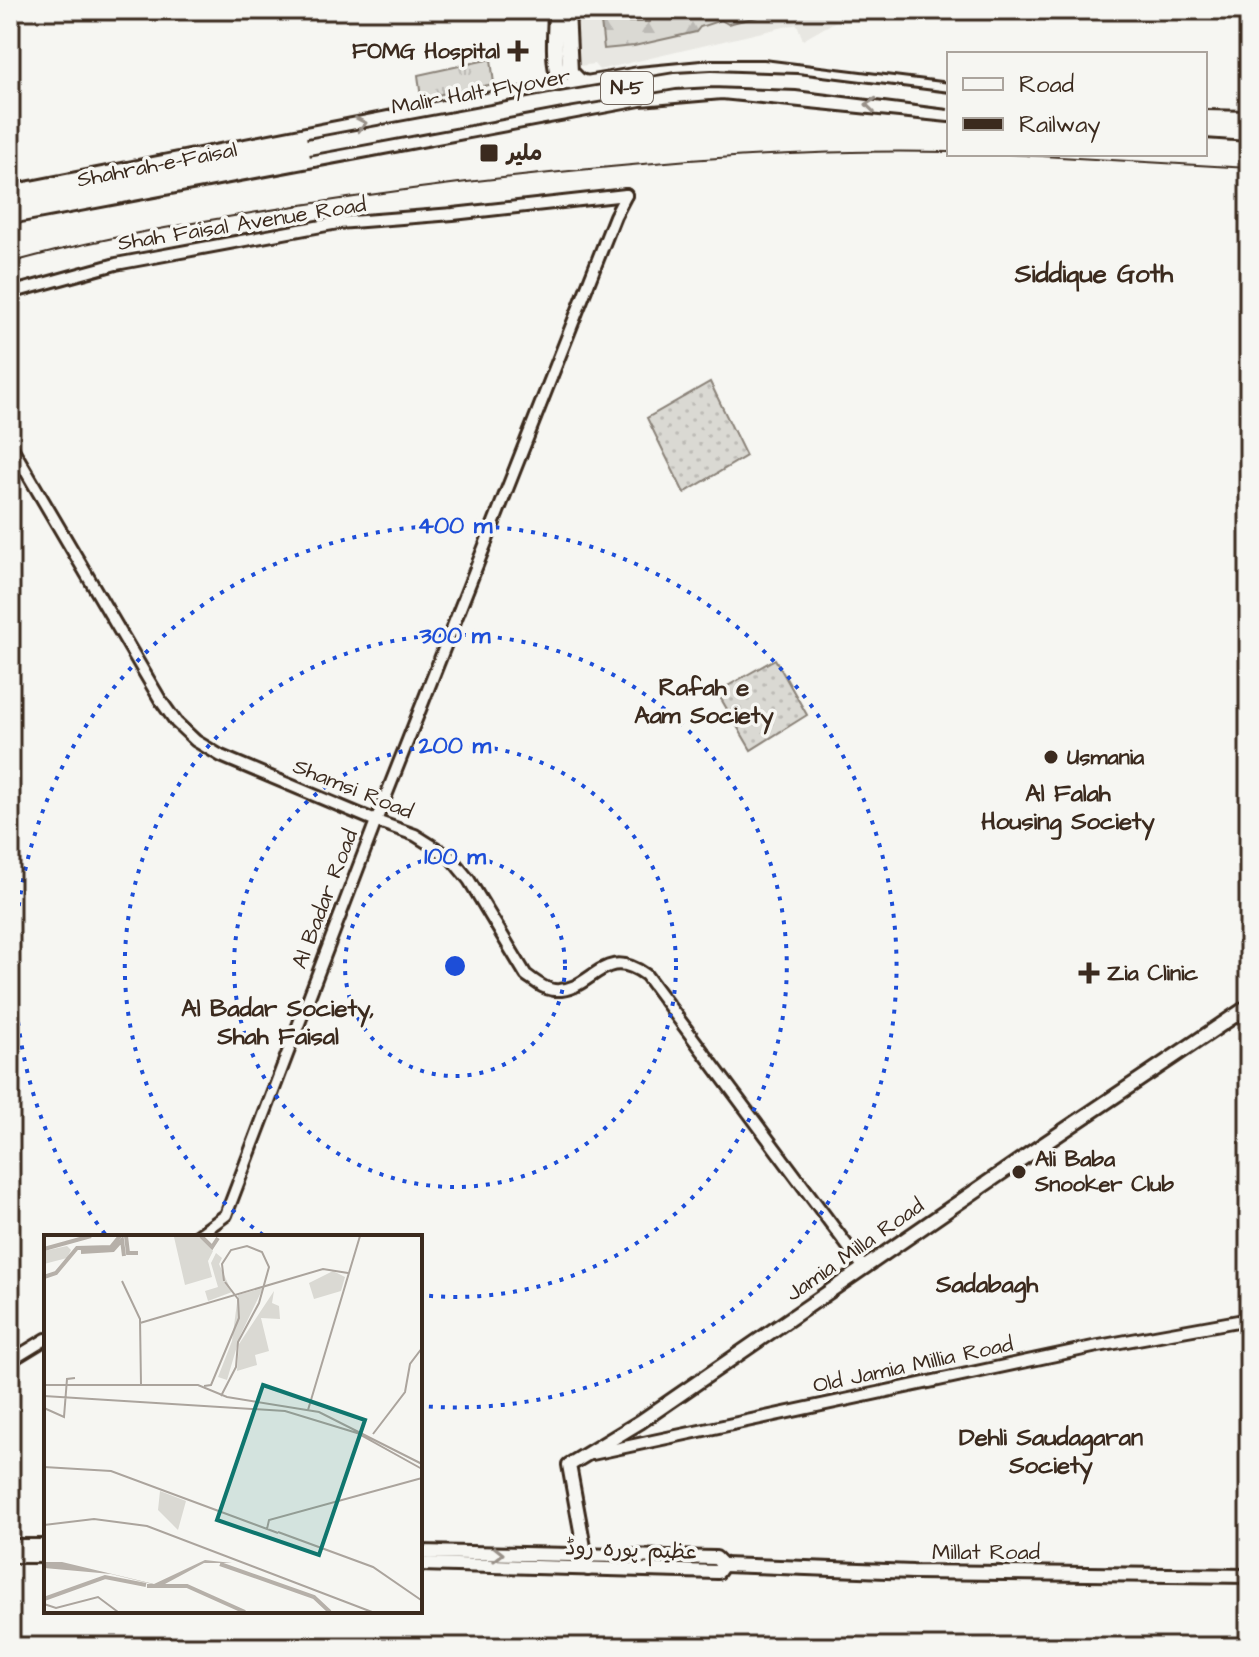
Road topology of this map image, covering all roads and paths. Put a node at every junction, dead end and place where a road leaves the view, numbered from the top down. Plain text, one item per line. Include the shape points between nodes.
1 (556, 10) edge
2 (567, 10) edge
3 (759, 68) junction
4 (587, 84) junction
5 (563, 87) junction
6 (947, 91) edge
7 (753, 93) junction
8 (514, 97) junction
9 (947, 101) edge
10 (592, 107) junction
11 (947, 114) edge
12 (1207, 118) edge
13 (1249, 119) edge
14 (517, 121) junction
15 (1207, 130) edge
16 (1249, 133) edge
17 (310, 152) junction
18 (10, 193) edge
19 (626, 195) joint
20 (10, 205) edge
21 (10, 216) edge
22 (10, 293) edge
23 (10, 444) edge
24 (376, 821) junction
25 (1249, 1006) edge
26 (199, 1235) edge
27 (864, 1268) junction
28 (1249, 1319) edge
29 (44, 1340) edge
30 (10, 1361) edge
31 (586, 1455) junction
32 (10, 1546) edge
33 (44, 1546) edge
34 (422, 1552) edge
35 (10, 1556) edge
36 (44, 1556) edge
37 (587, 1562) junction
38 (422, 1564) edge
39 (723, 1565) joint
40 (1249, 1576) edge

1 - 5 highway via 557,72
2 - 4 highway via 570,72
3 - 4 highway via 685,70
3 - 6 highway
3 - 7 highway via 765,83
4 - 5 highway
5 - 8 highway
5 - 10 highway
7 - 10 highway, Malir Halt Flyover / N-5 via 700,91
11 -> 7 highway, Malir Halt Flyover / N-5
8 - 14 highway via 520,110
18 -> 8 highway
9 - 17 highway, Malir Halt Flyover / N-5, bridge via 797,82 699,80 625,88
10 - 14 highway, Malir Halt Flyover / N-5
12 - 13 highway
14 - 17 highway, Malir Halt Flyover / N-5
15 - 16 highway
17 - 20 highway, Shahrah-e-Faisal
17 - 21 highway, Shahrah-e-Faisal
19 - 22 street, Shah Faisal Avenue Road via 338,223 116,264
19 - 24 street, Al Badar Road
23 - 24 street, Shamsi Road via 176,722 221,756
24 - 26 street, Al Badar Road via 226,1215
24 - 27 street, Shamsi Road via 415,835 450,857 526,975 541,986 556,990 617,963 633,965 646,975
25 - 27 main road, Jamia Milla Road
27 - 31 main road, Jamia Milla Road
28 - 31 street, Old Jamia Millia Road
29 - 30 street
31 - 37 main road via 569,1465
32 - 33 main road
34 -> 37 main road, عظیم پورہ روڈ
35 - 36 main road
37 - 38 main road, عظیم پورہ روڈ
37 - 39 main road, عظیم پورہ روڈ via 718,1572
39 - 40 main road, Millat Road

